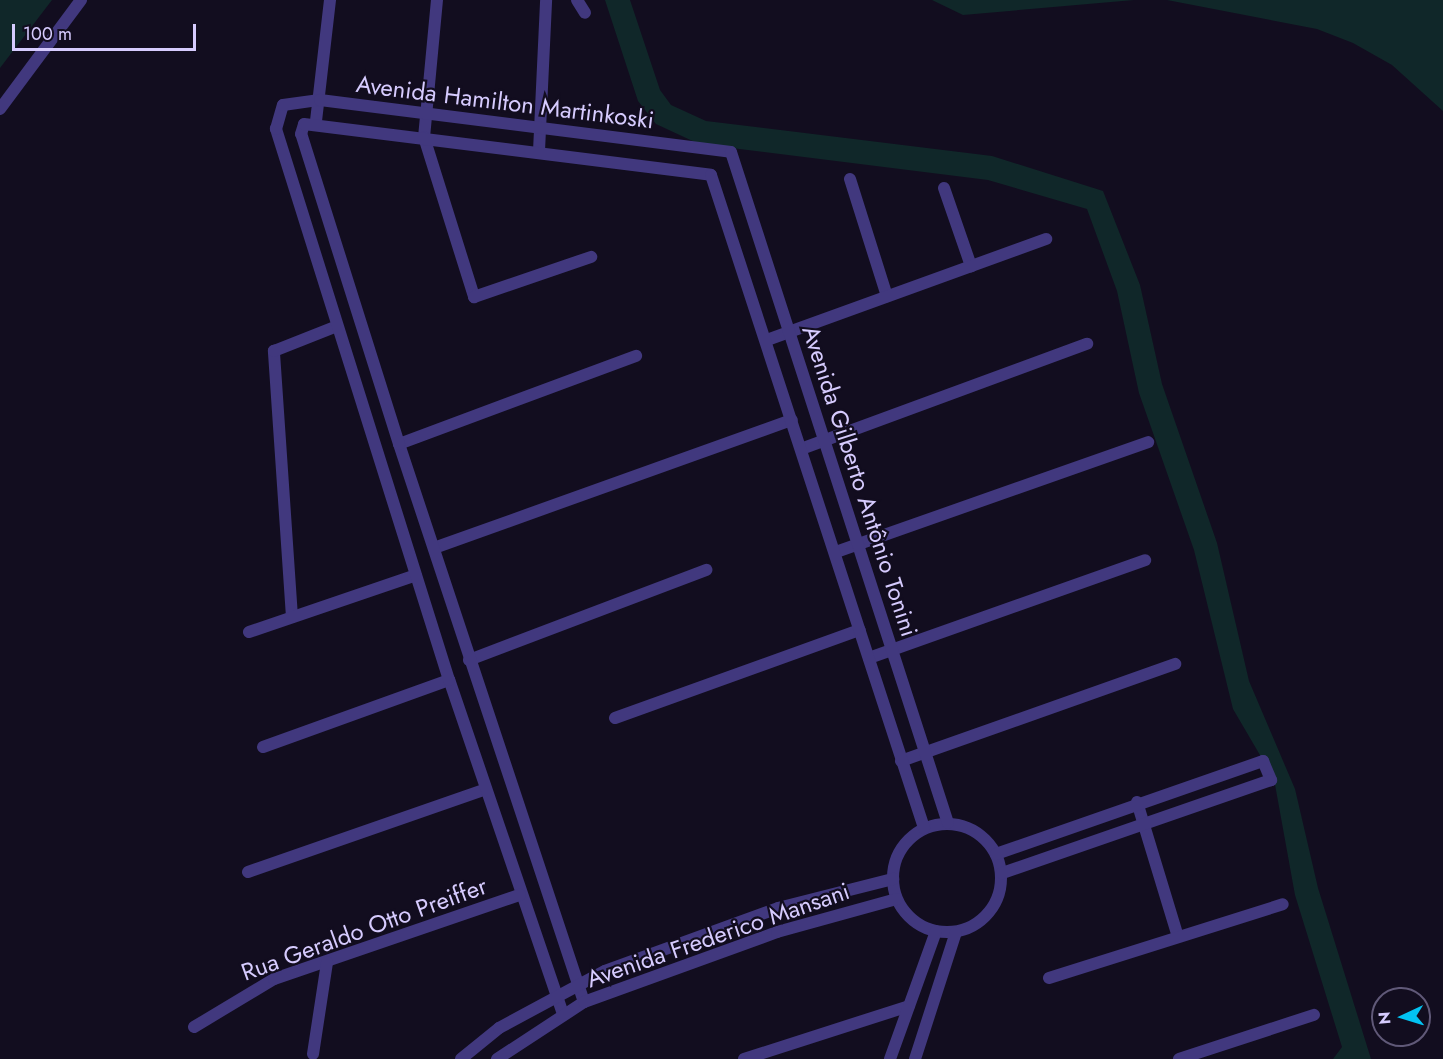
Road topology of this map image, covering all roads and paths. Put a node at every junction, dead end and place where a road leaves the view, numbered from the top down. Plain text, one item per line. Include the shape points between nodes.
1 (81, 0) edge
2 (330, 0) edge
3 (437, 0) edge
4 (546, 0) edge
5 (578, 0) edge
6 (585, 13) dead end
7 (320, 100) junction
8 (0, 109) edge
9 (425, 114) junction
10 (310, 123) junction
11 (543, 128) junction
12 (424, 137) junction
13 (539, 151) junction
14 (731, 152) joint
15 (708, 172) joint
16 (850, 179) dead end
17 (944, 188) dead end
18 (1046, 239) dead end
19 (591, 257) dead end
20 (971, 266) junction
21 (887, 296) junction
22 (338, 326) junction
23 (789, 332) junction
24 (767, 340) junction
25 (1087, 344) dead end
26 (636, 356) dead end
27 (792, 420) junction
28 (824, 440) junction
29 (1148, 442) dead end
30 (399, 444) junction
31 (801, 449) junction
32 (858, 543) junction
33 (434, 548) junction
34 (836, 552) junction
35 (1145, 560) dead end
36 (706, 570) dead end
37 (416, 575) junction
38 (292, 616) junction
39 (860, 630) junction
40 (249, 632) dead end
41 (892, 650) junction
42 (869, 658) junction
43 (469, 660) junction
44 (1175, 664) dead end
45 (449, 680) junction
46 (615, 718) dead end
47 (263, 747) dead end
48 (925, 754) junction
49 (901, 761) junction
50 (486, 789) junction
51 (1137, 802) junction
52 (948, 823) junction
53 (1144, 823) junction
54 (924, 828) junction
55 (996, 854) junction
56 (248, 872) dead end
57 (1002, 873) junction
58 (893, 879) junction
59 (520, 895) junction
60 (897, 899) junction
61 (1283, 904) dead end
62 (936, 931) junction
63 (956, 932) junction
64 (1176, 934) junction
65 (327, 962) junction
66 (1050, 978) dead end
67 (576, 984) junction
68 (555, 995) junction
69 (584, 1002) junction
70 (909, 1006) junction
71 (563, 1014) junction
72 (1314, 1015) dead end
73 (194, 1027) dead end
74 (313, 1054) dead end
75 (461, 1059) edge
76 (497, 1059) edge
77 (744, 1059) edge
78 (890, 1059) edge
79 (915, 1059) edge
80 (1179, 1059) edge

1 - 8 street
2 - 7 street
3 - 9 street
4 - 11 street
5 - 6 street
7 - 9 street, Avenida Hamilton Martinkoski
7 - 10 street
7 - 22 street, Avenida Hamilton Martinkoski via 294,100 277,113 276,129
9 - 11 street, Avenida Hamilton Martinkoski
9 - 12 street
10 - 12 street, Avenida Hamilton Martinkoski
10 - 30 street via 301,134
11 - 13 street
11 - 14 street, Avenida Hamilton Martinkoski
12 - 13 street, Avenida Hamilton Martinkoski
12 - 19 street via 474,297
13 - 15 street, Avenida Hamilton Martinkoski
14 - 23 street, Avenida Gilberto Antônio Tonini
15 - 24 street, Avenida Gilberto Antônio Tonini
16 - 21 street
17 - 20 street
18 - 20 street
20 - 21 street
21 - 23 street
22 - 37 street
22 - 38 street via 274,351
23 - 24 street
23 - 28 street, Avenida Gilberto Antônio Tonini
24 - 27 street, Avenida Gilberto Antônio Tonini
25 - 28 street
26 - 30 street
27 - 31 street, Avenida Gilberto Antônio Tonini
27 - 33 street
28 - 31 street
28 - 32 street, Avenida Gilberto Antônio Tonini
29 - 32 street
30 - 33 street
31 - 34 street, Avenida Gilberto Antônio Tonini
32 - 34 street
32 - 41 street, Avenida Gilberto Antônio Tonini
33 - 43 street
34 - 39 street, Avenida Gilberto Antônio Tonini
35 - 41 street
36 - 43 street
37 - 38 street
37 - 45 street
38 - 40 street
39 - 42 street, Avenida Gilberto Antônio Tonini
39 - 46 street
41 - 42 street
41 - 48 street, Avenida Gilberto Antônio Tonini
42 - 49 street, Avenida Gilberto Antônio Tonini
43 - 67 street
44 - 48 street
45 - 47 street
45 - 50 street
48 - 49 street
48 - 52 street, Avenida Gilberto Antônio Tonini
49 - 54 street, Avenida Gilberto Antônio Tonini
50 - 56 street
50 - 59 street
51 - 53 street
51 - 53 street via 1263,761 1271,780
51 - 55 street
52 - 54 street
52 - 55 street via 976,831
53 - 57 street
53 - 64 street
54 - 58 street via 900,851
55 - 57 street
57 - 63 street via 990,911
58 - 60 street
58 - 67 street, Avenida Frederico Mansani via 778,908
59 - 65 street, Rua Geraldo Otto Preiffer
59 - 68 street
60 - 62 street via 909,916
60 - 69 street, Avenida Frederico Mansani via 777,932
61 - 64 street
62 - 63 street
62 - 70 street
63 - 79 street
64 - 66 street
65 - 73 street, Rua Geraldo Otto Preiffer via 274,979
65 - 74 street
67 - 68 street, Avenida Frederico Mansani
67 - 69 street
68 - 71 street
68 - 75 street, Avenida Frederico Mansani
69 - 71 street, Avenida Frederico Mansani
70 - 77 street
70 - 78 street
71 - 76 street, Avenida Frederico Mansani
72 - 80 street

